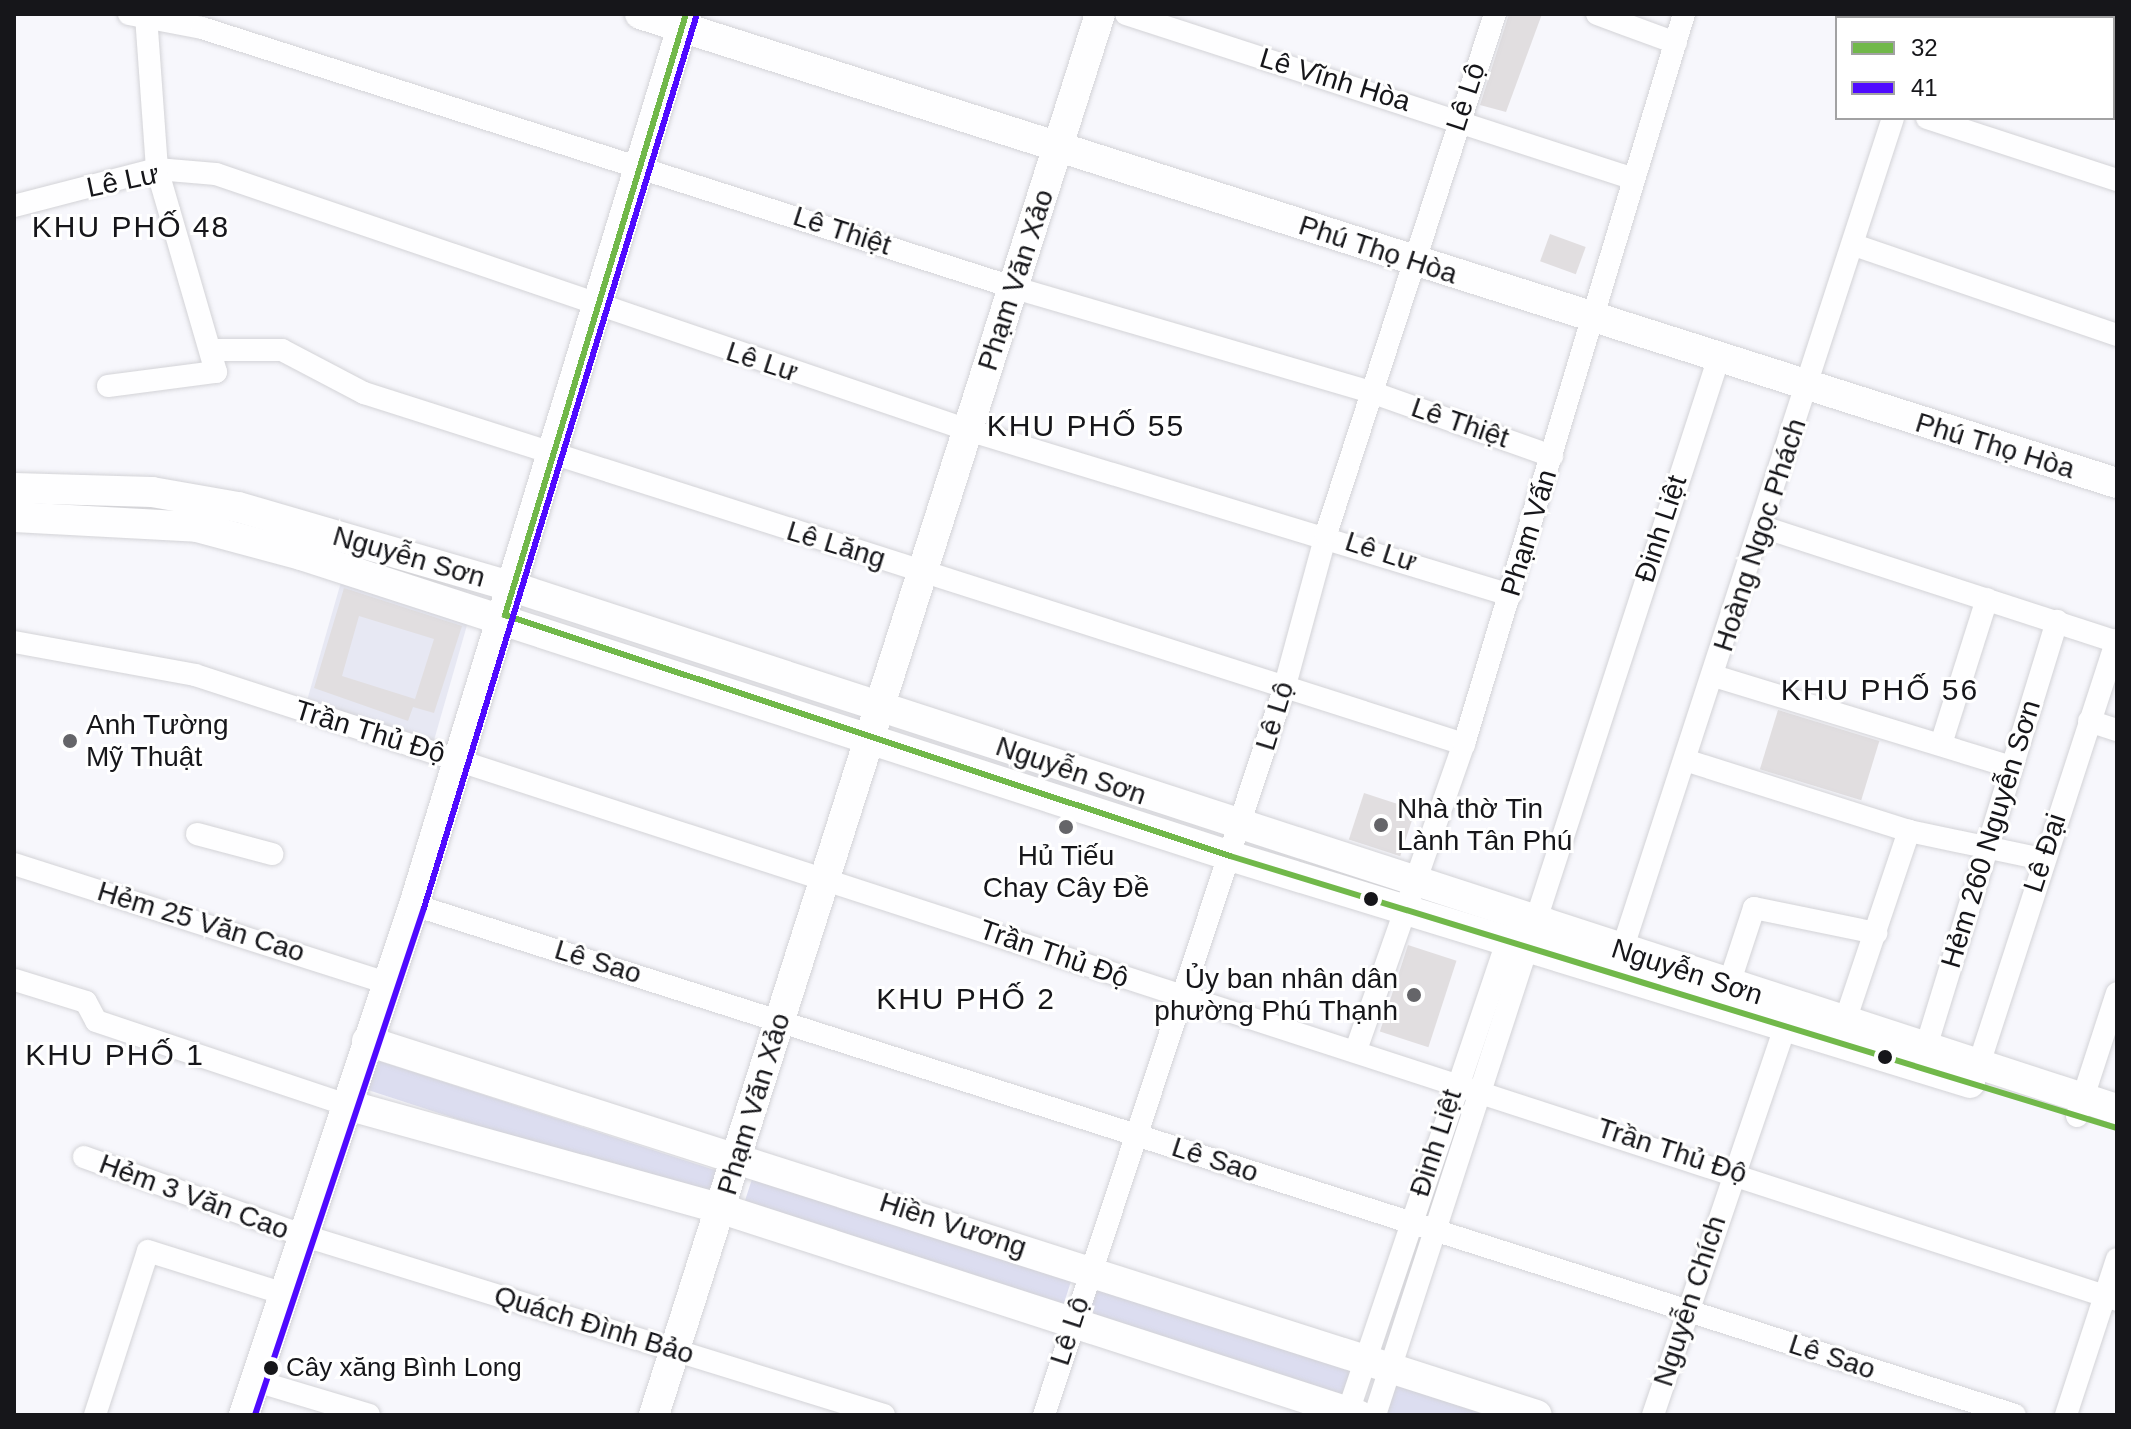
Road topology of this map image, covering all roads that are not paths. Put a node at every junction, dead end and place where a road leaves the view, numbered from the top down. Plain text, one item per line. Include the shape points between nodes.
1 (640, 14) edge
2 (1100, 14) edge
3 (1126, 14) edge
4 (1495, 14) edge
5 (1597, 14) edge
6 (1684, 14) edge
7 (138, 16) edge
8 (193, 20) edge
9 (684, 21) edge
10 (1676, 43) junction
11 (1459, 118) junction
12 (1892, 120) edge
13 (1933, 120) edge
14 (1059, 144) junction
15 (638, 165) junction
16 (157, 169) junction
17 (1634, 179) junction
18 (2117, 180) edge
19 (14, 206) edge
20 (1854, 245) junction
21 (1416, 264) junction
22 (1015, 288) junction
23 (600, 308) junction
24 (1587, 319) junction
25 (2117, 335) edge
26 (212, 350) junction
27 (1718, 360) junction
28 (108, 386) dead end
29 (1808, 389) junction
30 (1374, 393) junction
31 (968, 430) junction
32 (556, 456) junction
33 (1552, 456) junction
34 (2117, 483) edge
35 (14, 488) edge
36 (14, 517) edge
37 (252, 526) junction
38 (1763, 527) junction
39 (1326, 534) junction
40 (925, 572) junction
41 (1510, 595) junction
42 (1987, 599) junction
43 (509, 601) junction
44 (2057, 621) junction
45 (2117, 641) edge
46 (14, 642) edge
47 (1714, 676) junction
48 (1284, 689) junction
49 (883, 705) junction
50 (2089, 721) junction
51 (2117, 730) edge
52 (873, 739) junction
53 (1464, 744) junction
54 (1941, 744) junction
55 (456, 759) junction
56 (1685, 760) junction
57 (2011, 767) junction
58 (1909, 831) junction
59 (197, 834) dead end
60 (1234, 842) junction
61 (1987, 847) junction
62 (272, 854) dead end
63 (2042, 859) junction
64 (14, 864) edge
65 (827, 878) junction
66 (1407, 894) junction
67 (414, 905) junction
68 (1524, 930) junction
69 (1876, 933) junction
70 (1622, 950) junction
71 (15, 980) edge
72 (386, 983) junction
73 (1729, 984) junction
74 (2117, 993) edge
75 (1182, 997) junction
76 (1788, 1016) junction
77 (780, 1019) junction
78 (1844, 1024) junction
79 (367, 1041) junction
80 (1357, 1047) junction
81 (1926, 1047) junction
82 (1978, 1067) junction
83 (1456, 1079) junction
84 (1482, 1088) junction
85 (347, 1105) junction
86 (2079, 1108) junction
87 (2117, 1109) edge
88 (2117, 1128) edge
89 (1135, 1135) junction
90 (737, 1155) junction
91 (84, 1157) dead end
92 (1734, 1172) junction
93 (722, 1209) junction
94 (1410, 1222) junction
95 (1437, 1229) junction
96 (305, 1236) junction
97 (2117, 1259) edge
98 (1090, 1270) junction
99 (284, 1294) junction
100 (2111, 1298) edge
101 (1684, 1310) junction
102 (1071, 1323) junction
103 (675, 1350) junction
104 (1379, 1362) junction
105 (256, 1381) junction
106 (1357, 1414) edge
107 (95, 1415) edge
108 (244, 1415) edge
109 (369, 1415) edge
110 (654, 1415) edge
111 (884, 1415) edge
112 (1044, 1415) edge
113 (1537, 1415) edge
114 (1653, 1415) edge
115 (2015, 1415) edge
116 (2066, 1415) edge

1 - 9 street, Phú Thọ Hòa
2 - 14 street, Phạm Văn Xảo
3 - 11 street, Lê Vĩnh Hòa
4 - 11 street, Lê Lộ
5 - 10 street
6 - 10 street, Phạm Vấn
7 - 8 street, Lê Thiệt
7 - 16 street
8 - 15 street, Lê Thiệt
9 - 14 street, Phú Thọ Hòa
9 - 15 street
10 - 17 street, Phạm Vấn
11 - 17 street, Lê Vĩnh Hòa
11 - 21 street, Lê Lộ
12 - 20 street, Hoàng Ngọc Phách
13 - 18 street
14 - 21 street, Phú Thọ Hòa
14 - 22 street, Phạm Văn Xảo
15 - 22 street, Lê Thiệt
15 - 23 street
16 - 19 street, Lê Lư
16 - 23 street, Lê Lư via 216,174
16 - 26 street
17 - 24 street, Phạm Vấn
20 - 25 street
20 - 29 street, Hoàng Ngọc Phách
21 - 24 street, Phú Thọ Hòa
21 - 30 street, Lê Lộ
22 - 30 street, Lê Thiệt
22 - 31 street, Phạm Văn Xảo
23 - 31 street, Lê Lư
23 - 32 street
24 - 27 street, Phú Thọ Hòa
24 - 33 street, Phạm Vấn
26 - 28 street via 216,372
26 - 32 street, Lê Lăng via 282,350 364,393
27 - 29 street, Phú Thọ Hòa
27 - 68 street, Đinh Liệt via 1545,881
29 - 34 street, Phú Thọ Hòa
29 - 38 street, Hoàng Ngọc Phách
30 - 33 street, Lê Thiệt
30 - 39 street, Lê Lộ
31 - 39 street, Lê Lư
31 - 40 street, Phạm Văn Xảo
32 - 40 street, Lê Lăng
32 - 43 street
33 - 41 street, Phạm Vấn
35 - 37 street, Nguyễn Sơn via 152,492
36 - 37 street, Nguyễn Sơn
37 - 43 street, Nguyễn Sơn
38 - 42 street
38 - 47 street, Hoàng Ngọc Phách
39 - 41 street, Lê Lư
39 - 48 street, Lê Lộ
40 - 48 street, Lê Lăng
40 - 49 street, Phạm Văn Xảo
41 - 53 street, Phạm Vấn
42 - 44 street
42 - 54 street
43 - 49 street, Nguyễn Sơn
43 - 52 street, Nguyễn Sơn
43 - 55 street
44 - 45 street
44 - 57 street, Hẻm 260 Nguyễn Sơn
45 - 50 street, Lê Đại
46 - 55 street, Trần Thủ Độ via 195,675
47 - 54 street
47 - 56 street, Hoàng Ngọc Phách
48 - 53 street, Lê Lăng
48 - 60 street, Lê Lộ
49 - 52 street, Phạm Văn Xảo
49 - 60 street, Nguyễn Sơn
50 - 51 street
50 - 63 street, Lê Đại
52 - 60 street, Nguyễn Sơn
52 - 65 street, Phạm Văn Xảo
53 - 66 street, Phạm Vấn
54 - 57 street
55 - 65 street, Trần Thủ Độ
55 - 67 street
56 - 58 street
56 - 70 street, Hoàng Ngọc Phách
57 - 61 street, Hẻm 260 Nguyễn Sơn
58 - 61 street
58 - 69 street
59 - 62 street
60 - 66 street, Nguyễn Sơn
60 - 75 street, Lê Lộ
61 - 63 street
61 - 81 street, Hẻm 260 Nguyễn Sơn
63 - 82 street, Lê Đại
64 - 72 street, Hẻm 25 Văn Cao
65 - 75 street, Trần Thủ Độ
65 - 77 street, Phạm Văn Xảo
66 - 68 street, Nguyễn Sơn
66 - 80 street, Phạm Vấn
67 - 72 street
67 - 77 street, Lê Sao
68 - 70 street, Nguyễn Sơn
68 - 76 street, Nguyễn Sơn
68 - 83 street, Đinh Liệt
68 - 84 street, Đinh Liệt
69 - 73 street via 1754,908
69 - 78 street
70 - 73 street, Nguyễn Sơn
71 - 85 street via 86,1002 96,1021
72 - 79 street
73 - 76 street, Nguyễn Sơn
74 - 86 street
75 - 80 street, Trần Thủ Độ
75 - 89 street, Lê Lộ
76 - 78 street, Nguyễn Sơn
76 - 86 street, Nguyễn Sơn
76 - 92 street, Nguyễn Chích
77 - 89 street, Lê Sao
77 - 90 street, Phạm Văn Xảo
78 - 81 street, Nguyễn Sơn
79 - 85 street
79 - 90 street, Hiền Vương
80 - 83 street, Trần Thủ Độ
81 - 82 street, Nguyễn Sơn
82 - 86 street, Nguyễn Sơn
83 - 84 street, Trần Thủ Độ
83 - 94 street, Đinh Liệt
84 - 92 street, Trần Thủ Độ
84 - 95 street, Đinh Liệt
85 - 93 street, Hiền Vương
85 - 96 street
86 - 87 street, Nguyễn Sơn
86 - 88 street, Nguyễn Sơn
89 - 94 street, Lê Sao
89 - 98 street, Lê Lộ
90 - 93 street, Phạm Văn Xảo
90 - 98 street, Hiền Vương
91 - 96 street, Hẻm 3 Văn Cao
92 - 100 street, Trần Thủ Độ
92 - 101 street, Nguyễn Chích
93 - 102 street, Hiền Vương
93 - 103 street, Phạm Văn Xảo
94 - 95 street, Lê Sao
94 - 104 street, Đinh Liệt
95 - 101 street, Lê Sao
95 - 104 street, Đinh Liệt
96 - 99 street
96 - 103 street, Quách Đình Bảo
97 - 100 street
98 - 102 street, Lê Lộ
98 - 104 street, Hiền Vương
99 - 105 street
99 - 107 street via 148,1251
100 - 116 street
101 - 114 street, Nguyễn Chích
101 - 115 street, Lê Sao
102 - 106 street, Hiền Vương
102 - 112 street, Lê Lộ
103 - 110 street, Phạm Văn Xảo
103 - 111 street, Quách Đình Bảo
104 - 106 street, Đinh Liệt
104 - 113 street, Hiền Vương
105 - 108 street
105 - 109 street

